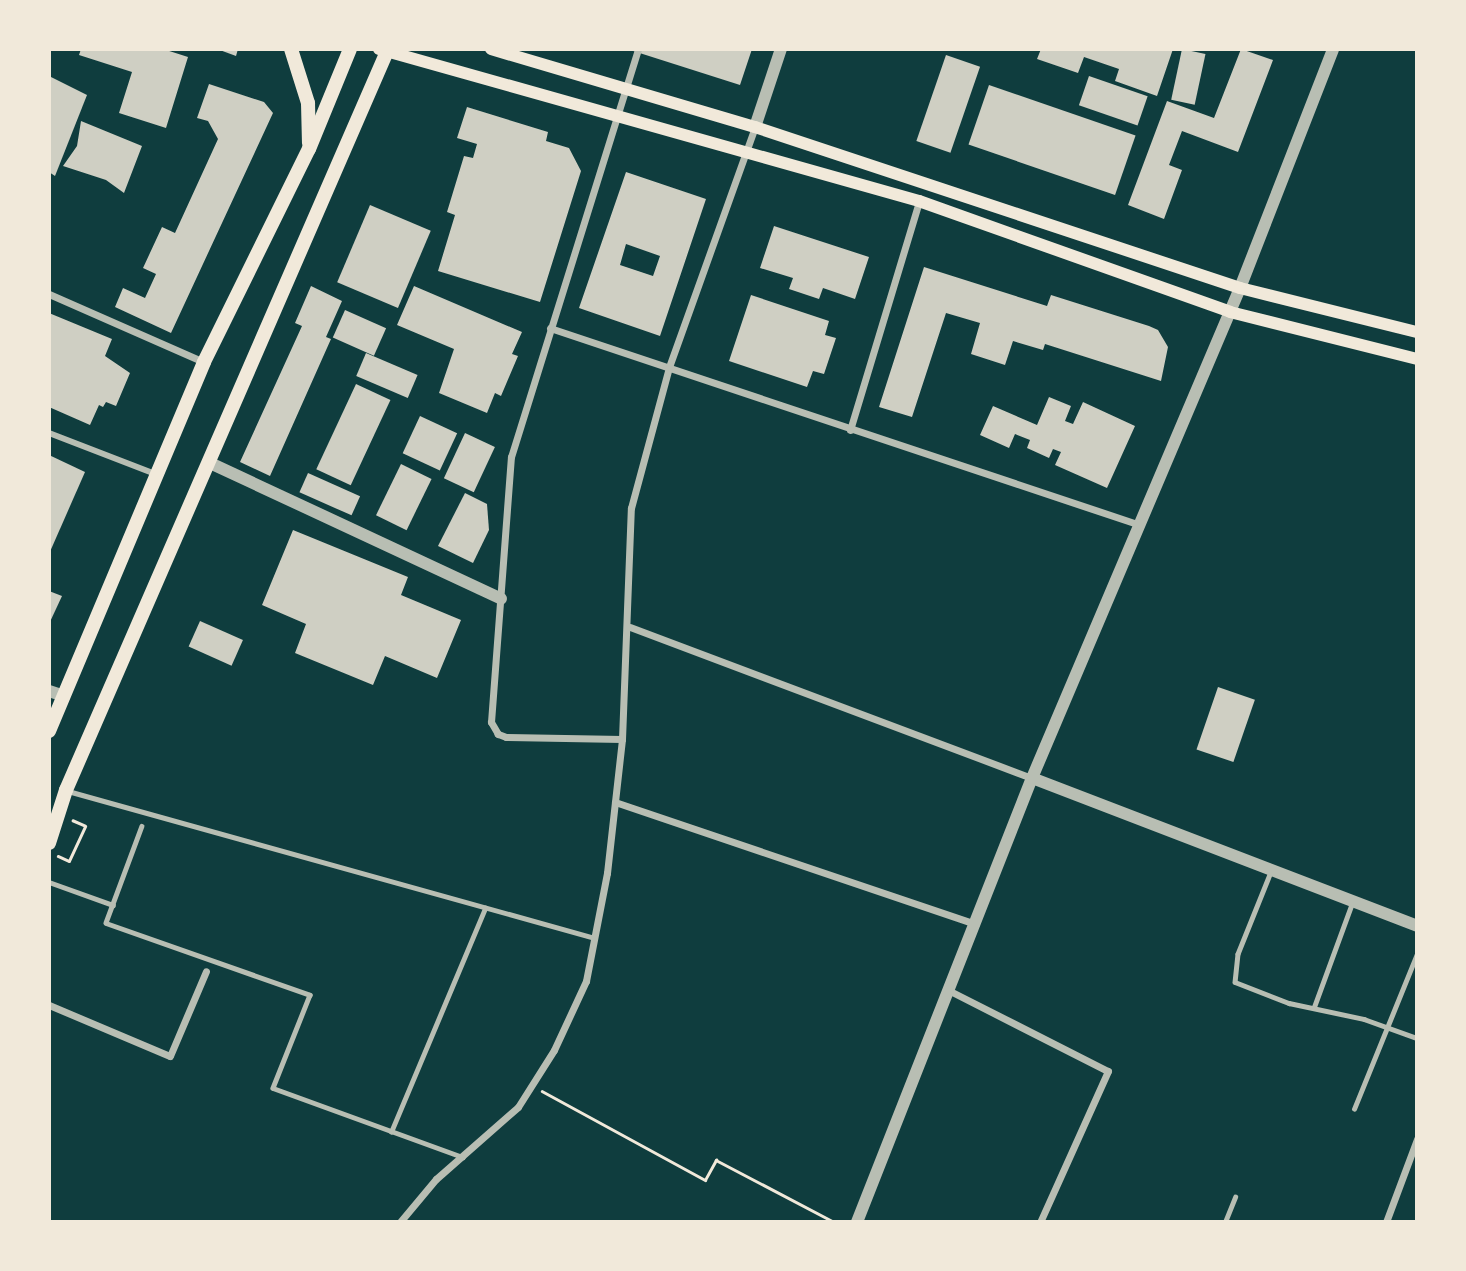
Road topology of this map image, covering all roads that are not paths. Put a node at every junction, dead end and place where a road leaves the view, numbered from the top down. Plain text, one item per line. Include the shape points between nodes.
1 (291, 49) edge
2 (350, 49) edge
3 (491, 49) edge
4 (638, 49) edge
5 (781, 49) edge
6 (1333, 49) edge
7 (384, 50) edge
8 (625, 88) junction
9 (617, 113) junction
10 (755, 127) junction
11 (309, 149) junction
12 (748, 151) junction
13 (919, 201) junction
14 (1240, 288) junction
15 (49, 294) edge
16 (1230, 312) junction
17 (550, 328) junction
18 (1417, 332) edge
19 (1417, 359) edge
20 (204, 362) junction
21 (669, 368) junction
22 (850, 430) junction
23 (49, 433) edge
24 (210, 463) junction
25 (157, 475) junction
26 (1137, 524) junction
27 (500, 599) junction
28 (630, 627) junction
29 (49, 691) edge
30 (64, 696) junction
31 (49, 731) edge
32 (622, 739) junction
33 (1032, 778) junction
34 (66, 790) junction
35 (615, 802) junction
36 (142, 826) dead end
37 (49, 843) edge
38 (1271, 872) junction
39 (49, 882) edge
40 (1353, 902) junction
41 (113, 905) junction
42 (485, 908) junction
43 (976, 924) junction
44 (1417, 926) edge
45 (596, 938) junction
46 (1417, 954) edge
47 (206, 971) dead end
48 (950, 991) junction
49 (49, 1005) edge
50 (1314, 1007) junction
51 (1386, 1026) junction
52 (1417, 1038) edge
53 (1354, 1109) dead end
54 (391, 1132) junction
55 (1417, 1139) edge
56 (464, 1158) junction
57 (1235, 1197) dead end
58 (400, 1222) edge
59 (857, 1222) edge
60 (1040, 1222) edge
61 (1225, 1222) edge
62 (1386, 1222) edge

1 - 11 main road via 308,103
2 - 11 main road
3 - 8 main road
4 - 8 street
5 - 10 street
6 - 14 street
7 - 9 main road
7 - 24 main road
8 - 9 street
8 - 10 main road
9 - 12 main road
9 - 17 street
10 - 12 street
10 - 14 main road
11 - 20 main road
12 - 13 main road
12 - 21 street
13 - 16 main road
13 - 22 street
14 - 16 street
14 - 18 main road
15 - 20 street
16 - 19 main road
16 - 26 street
17 - 21 street
17 - 27 street via 511,457
20 - 25 main road
21 - 22 street
21 - 28 street via 631,509
22 - 26 street
23 - 25 street
24 - 27 street
24 - 34 main road
25 - 30 main road
26 - 33 street
27 - 32 street via 494,729 506,737
28 - 32 street
28 - 33 street
29 - 30 street
30 - 31 main road
32 - 35 street
33 - 38 street
33 - 43 street
34 - 37 main road
34 - 42 lane
35 - 43 street
35 - 45 street
36 - 41 lane
38 - 40 street
38 - 50 lane via 1238,954 1235,982 1289,1003
39 - 41 lane
40 - 44 street
40 - 50 lane
41 - 54 lane via 106,923 310,995 274,1088
42 - 45 lane
42 - 54 lane
43 - 48 street
45 - 56 street via 586,981 533,1086 498,1128
46 - 51 lane
47 - 49 street via 170,1056
48 - 59 street
48 - 60 street via 1108,1070
50 - 51 lane
51 - 52 lane
51 - 53 lane
54 - 56 lane
55 - 62 street
56 - 58 street via 436,1179
57 - 61 lane

